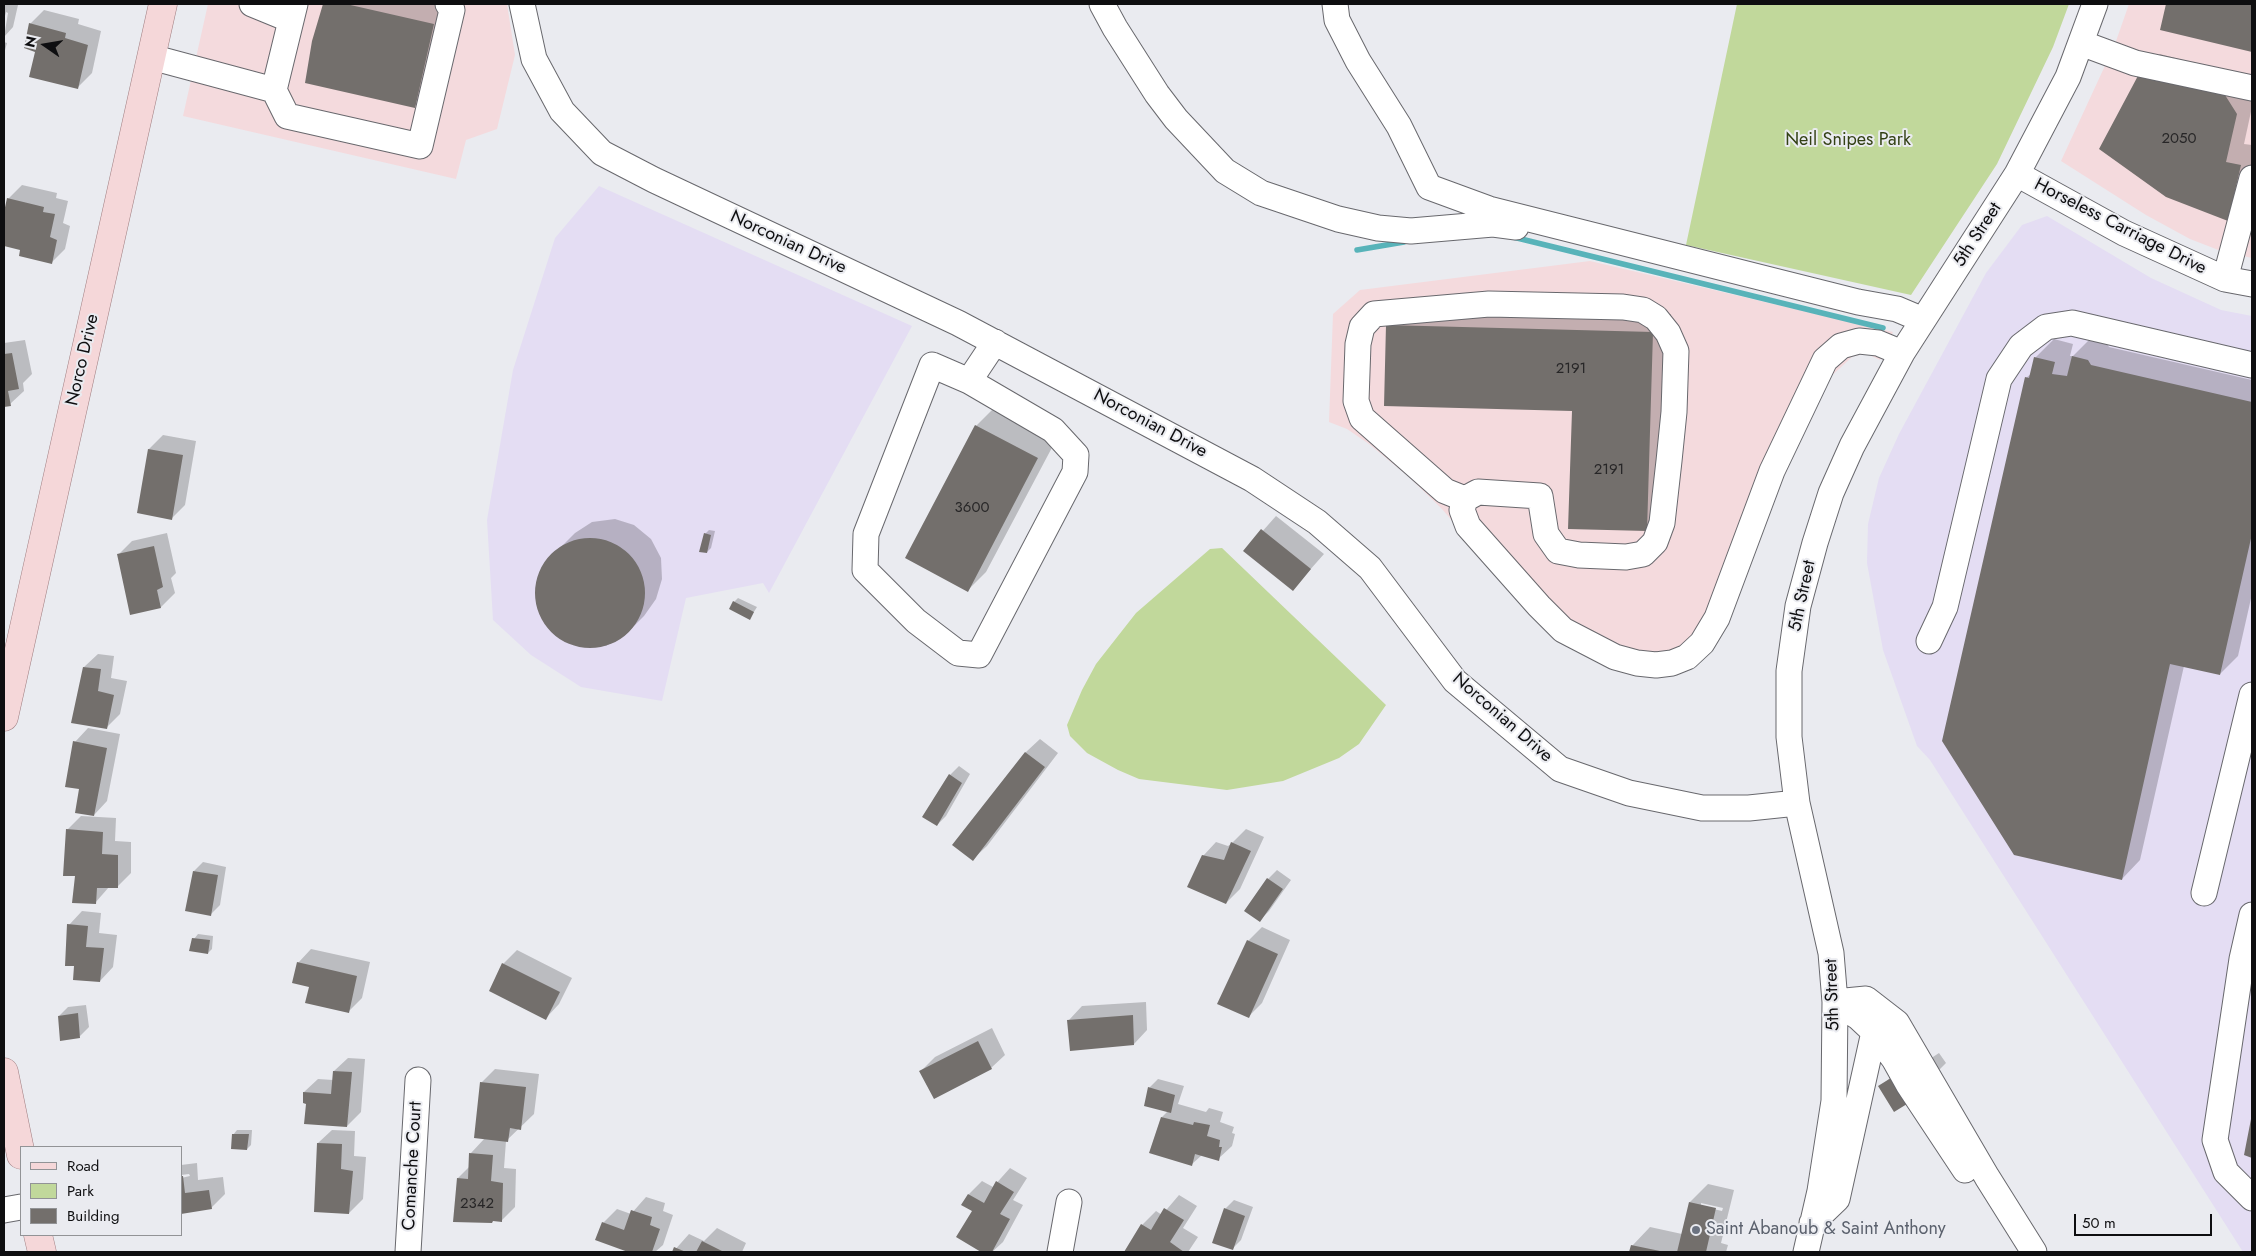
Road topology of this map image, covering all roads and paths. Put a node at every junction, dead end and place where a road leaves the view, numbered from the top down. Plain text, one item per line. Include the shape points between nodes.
1 (163, 4) edge
2 (252, 4) edge
3 (448, 4) edge
4 (522, 4) edge
5 (1102, 4) edge
6 (1335, 4) edge
7 (2095, 4) edge
8 (292, 12) edge
9 (2081, 43) junction
10 (151, 57) junction
11 (2252, 88) edge
12 (274, 90) junction
13 (2017, 174) junction
14 (2252, 178) edge
15 (1673, 256) junction
16 (2224, 279) junction
17 (2252, 284) edge
18 (1923, 320) junction
19 (995, 342) junction
20 (1902, 353) junction
21 (2252, 365) edge
22 (969, 381) junction
23 (1464, 498) junction
24 (1929, 642) dead end
25 (2252, 695) edge
26 (4, 708) edge
27 (1797, 802) junction
28 (2204, 893) dead end
29 (2252, 915) edge
30 (1835, 1002) junction
31 (1874, 1032) junction
32 (4, 1072) edge
33 (418, 1080) dead end
34 (14, 1145) edge
35 (2252, 1198) edge
36 (1068, 1202) dead end
37 (20, 1207) edge
38 (4, 1210) edge
39 (1812, 1223) junction
40 (38, 1236) edge
41 (42, 1252) edge
42 (408, 1252) edge
43 (1060, 1252) edge
44 (1806, 1252) edge
45 (2020, 1252) edge
46 (2034, 1252) edge

1 - 10 main road, Norco Drive
2 - 8 street
3 - 12 street via 452,10 420,146 287,116
4 - 19 street, Norconian Drive via 538,68 562,111 602,153
5 - 15 street via 1176,119 1225,171 1261,193 1338,219 1378,228 1411,231 1494,224 1634,253
6 - 15 street via 1337,20 1358,61 1399,126 1429,187 1489,209
7 - 9 street, 5th Street
8 - 12 street
9 - 11 street via 2135,63
9 - 13 street, 5th Street via 2068,76
10 - 12 street
10 - 26 main road, Norco Drive
13 - 16 street, Horseless Carriage Drive via 2124,233
13 - 18 street, 5th Street
14 - 16 street
15 - 18 street via 1897,309
16 - 17 street, Horseless Carriage Drive
18 - 20 street, 5th Street
19 - 22 street
19 - 27 street, Norconian Drive via 1252,479 1317,522 1370,568 1455,681 1560,769 1629,793 1702,808 1749,808
20 - 23 street via 1878,343 1859,341 1841,346 1825,360 1772,471 1717,618 1702,644 1687,657 1672,662 1656,665 1615,658 1563,630 1468,526 1462,510
20 - 27 street, 5th Street via 1852,446 1831,493 1798,606 1789,671 1789,737
21 - 24 street via 2072,323 2046,327 2021,346 1999,379 1945,607
22 - 22 street via 932,365 866,534 864,570 916,621 958,653 978,655 1075,472 1076,455 1053,430
23 - 23 street via 1478,492 1540,496 1546,534 1558,551 1588,556 1643,554 1655,542 1662,524 1674,412 1676,351 1656,318 1643,310 1623,307 1489,304 1374,314 1362,327 1358,344 1356,401 1362,418 1445,491
25 - 28 street
27 - 30 street, 5th Street via 1832,953
29 - 35 street via 2242,959 2215,1140 2226,1172
30 - 31 street
30 - 39 street, 5th Street via 1834,1101 1825,1165
30 - 46 street via 1866,1000 1897,1023
31 - 39 street via 1837,1199
31 - 45 street
32 - 34 main road
33 - 42 street, Comanche Court
36 - 43 street
37 - 38 street
39 - 44 street, 5th Street
40 - 41 main road

